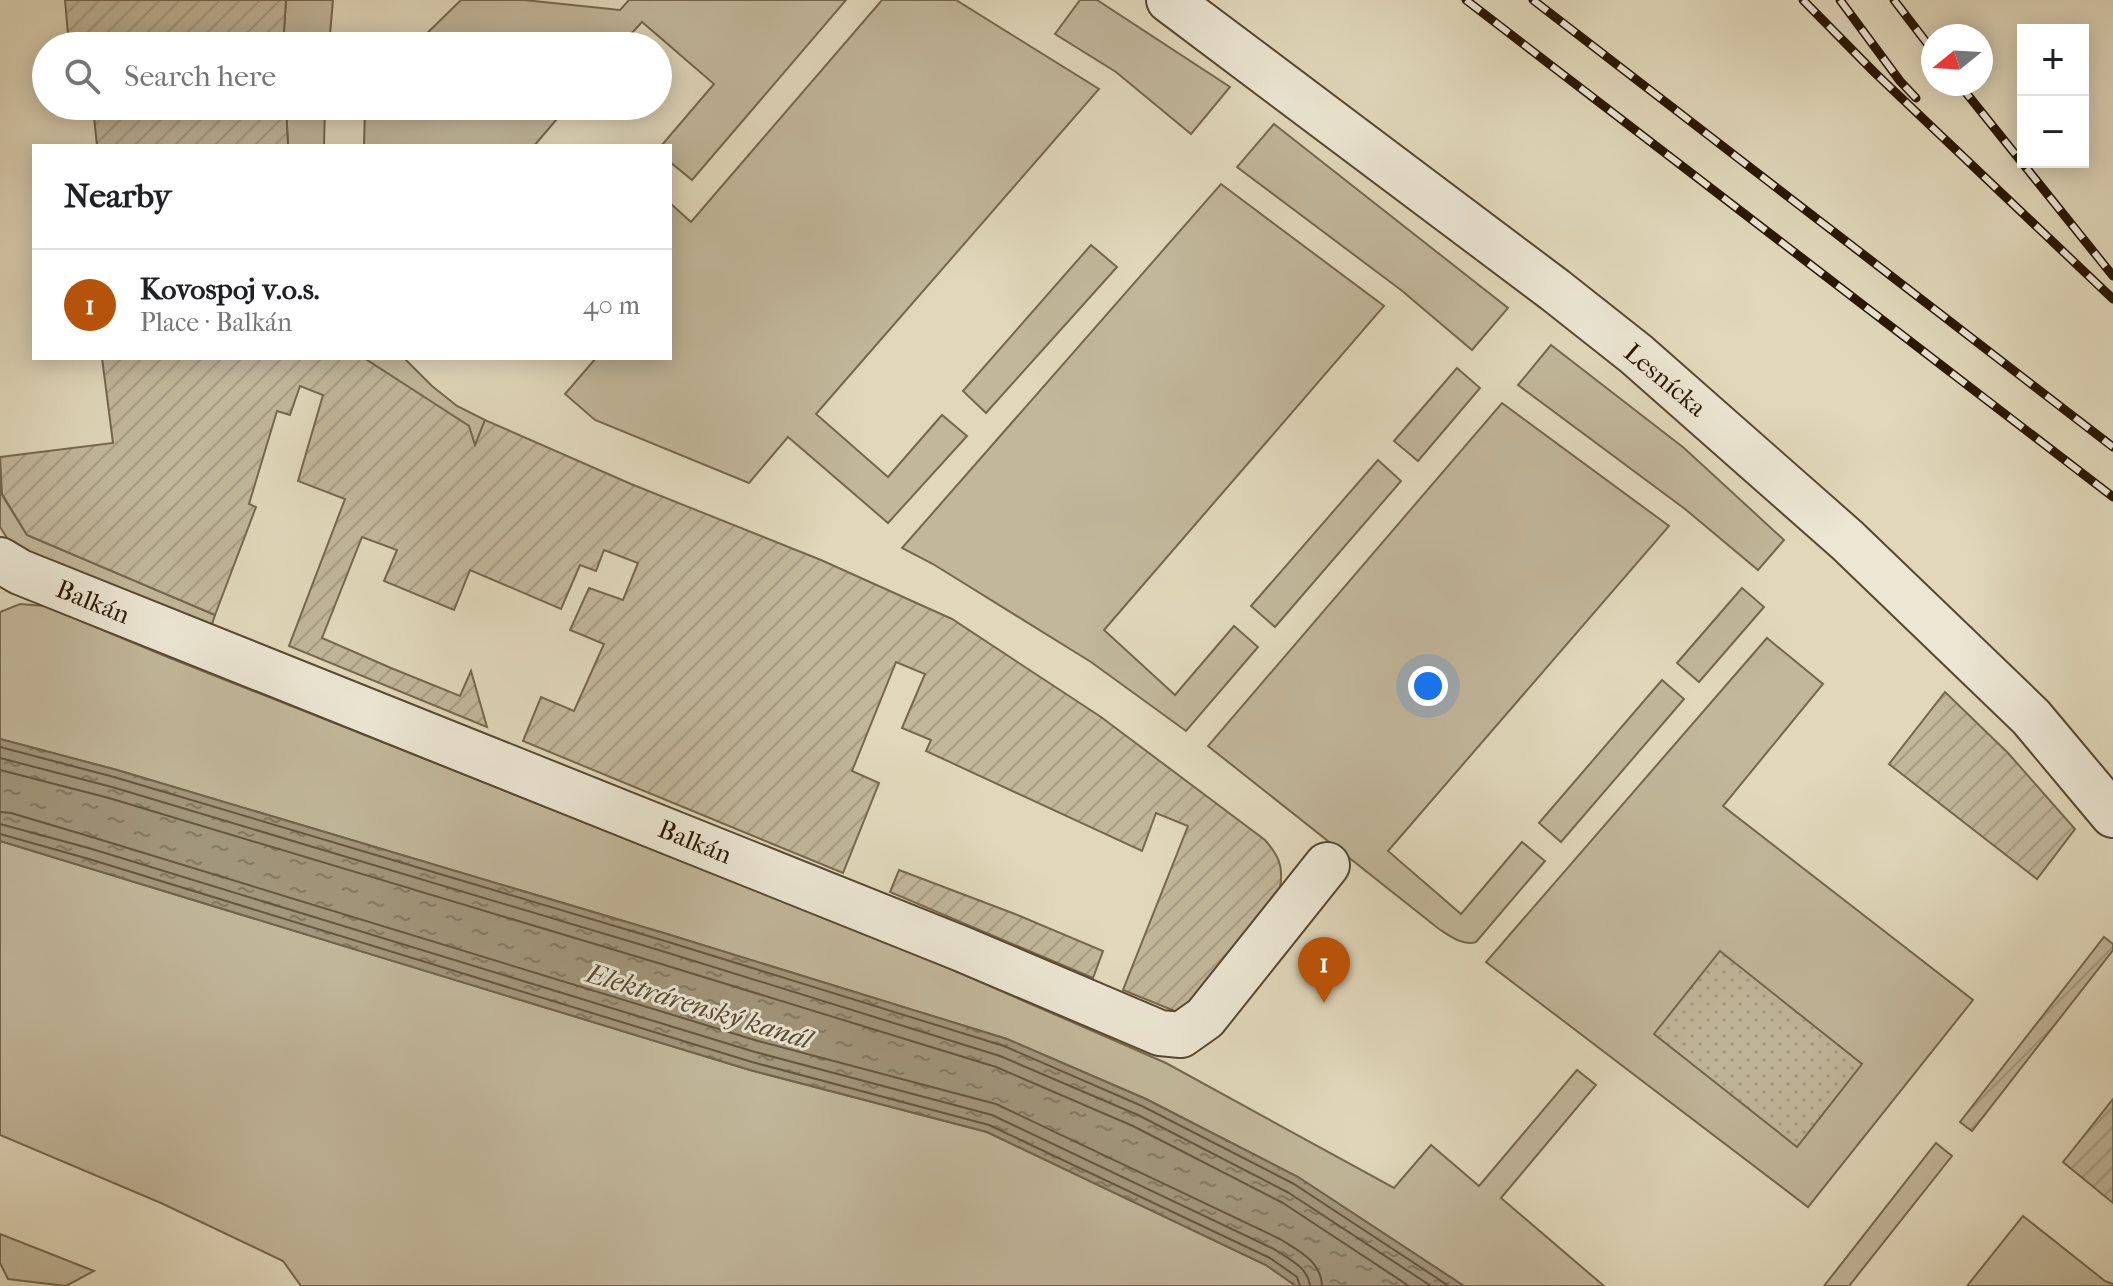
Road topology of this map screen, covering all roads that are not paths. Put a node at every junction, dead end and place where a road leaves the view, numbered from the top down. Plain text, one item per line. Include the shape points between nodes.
1 (1169, 0) edge
2 (0, 560) edge
3 (2113, 815) edge
4 (1327, 865) dead end

1 - 3 street, Lesnícka via 1636,354 1847,540 2031,717
2 - 4 street, Balkán via 1160,1033 1181,1035 1205,1018

